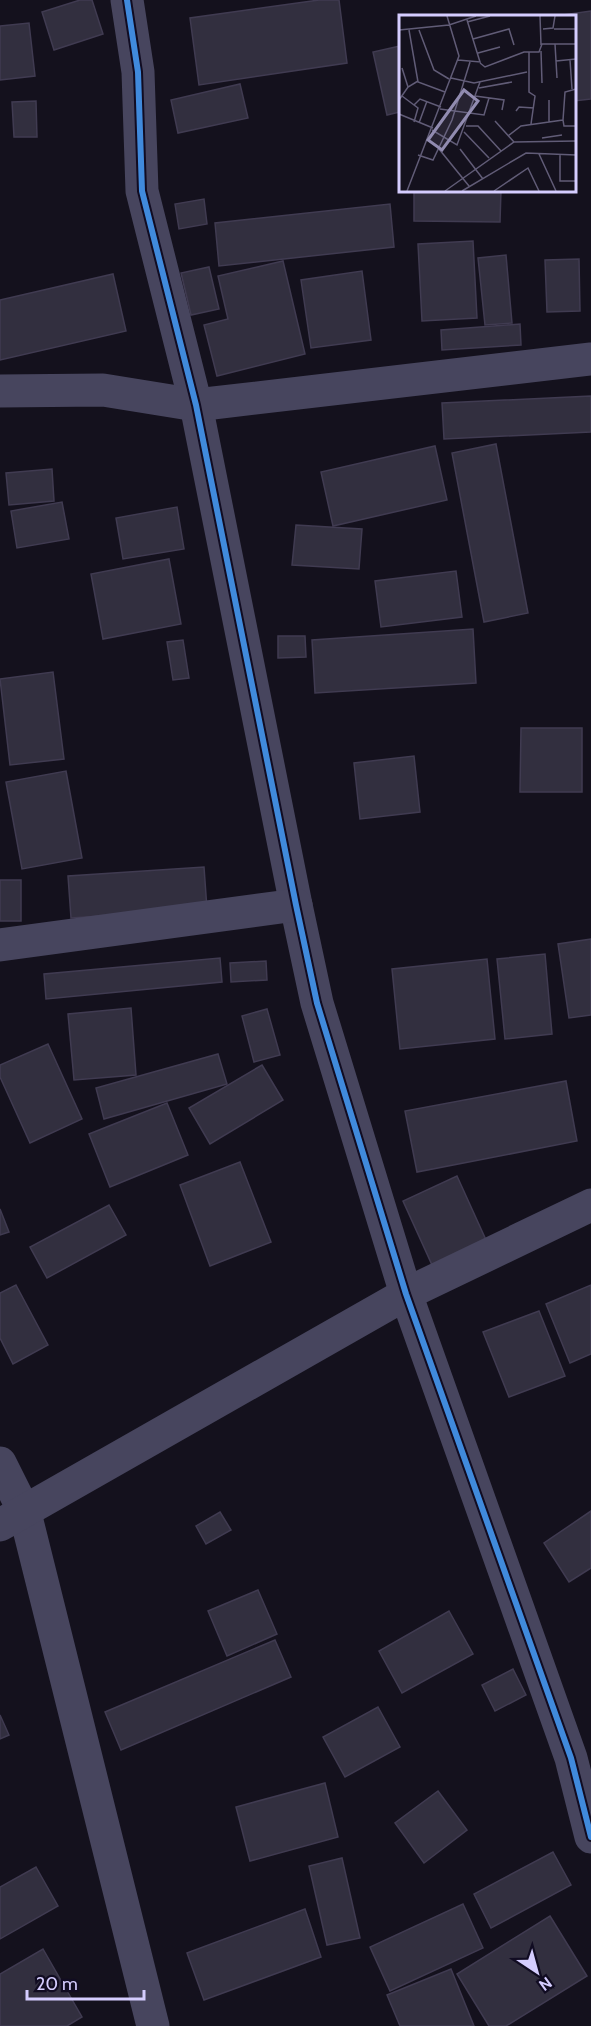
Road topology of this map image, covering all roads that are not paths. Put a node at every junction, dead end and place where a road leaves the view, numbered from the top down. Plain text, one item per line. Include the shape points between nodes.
1 (127, 0) edge
2 (591, 359) edge
3 (0, 391) edge
4 (196, 405) junction
5 (296, 905) junction
6 (0, 945) edge
7 (591, 1205) edge
8 (406, 1294) junction
9 (0, 1463) edge
10 (13, 1519) edge
11 (591, 1838) edge
12 (153, 2026) edge

1 - 4 street via 138,72 142,191
2 - 4 street
3 - 4 street via 103,390
4 - 5 street
5 - 6 street
5 - 8 street via 317,1003
7 - 8 street
8 - 10 street
8 - 11 street via 571,1758
9 - 10 street
10 - 12 street

